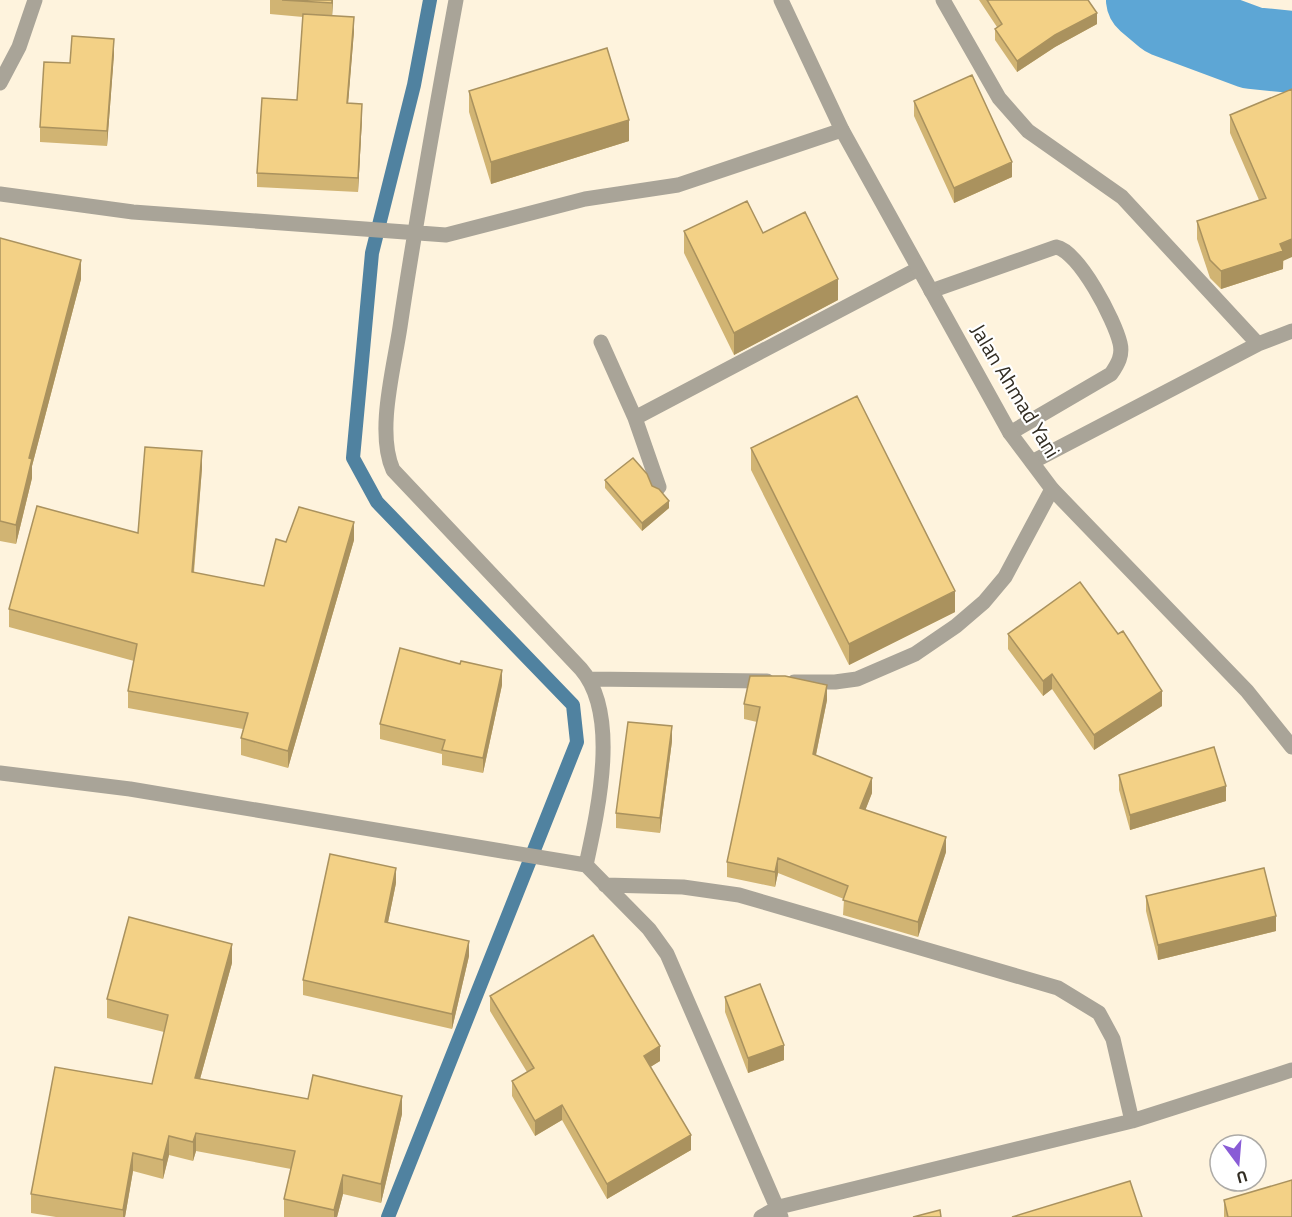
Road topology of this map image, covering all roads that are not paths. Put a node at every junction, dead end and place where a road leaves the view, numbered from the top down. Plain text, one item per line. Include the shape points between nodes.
1 (35, 0) edge
2 (456, 0) edge
3 (781, 0) edge
4 (943, 0) edge
5 (0, 83) edge
6 (842, 130) junction
7 (0, 194) edge
8 (414, 234) junction
9 (918, 269) junction
10 (931, 291) junction
11 (1292, 331) edge
12 (601, 342) dead end
13 (1258, 344) junction
14 (635, 418) junction
15 (1010, 433) junction
16 (1032, 462) junction
17 (659, 487) edge
18 (1052, 489) junction
19 (589, 679) junction
20 (1292, 747) edge
21 (0, 773) edge
22 (586, 865) junction
23 (605, 885) junction
24 (1292, 1070) edge
25 (1132, 1121) junction
26 (780, 1212) edge
27 (761, 1217) edge

1 - 5 street via 19,48
2 - 8 street
3 - 6 street, Jalan Ahmad Yani
4 - 13 street via 999,98 1028,132 1122,197
6 - 8 street via 678,185 585,198 446,235
6 - 9 street, Jalan Ahmad Yani
7 - 8 street via 133,212
8 - 19 street via 387,415 388,460 400,478
9 - 10 street, Jalan Ahmad Yani
9 - 14 street
10 - 15 street, Jalan Ahmad Yani
10 - 15 street via 1056,247 1067,250 1096,290 1120,343 1118,365 1111,374
11 - 13 street
12 - 14 street
13 - 16 street
14 - 17 street
15 - 16 street, Jalan Ahmad Yani
16 - 18 street, Jalan Ahmad Yani
18 - 19 street via 1010,569 984,602 915,654 857,679
18 - 20 street, Jalan Ahmad Yani via 1247,692
19 - 22 street via 597,693 603,728 597,817
21 - 22 street via 130,789
22 - 23 street
23 - 25 street via 683,887 740,895 1058,988 1099,1013 1104,1021 1113,1039
23 - 26 street via 649,929 667,954
24 - 25 street
25 - 26 street
26 - 27 street

